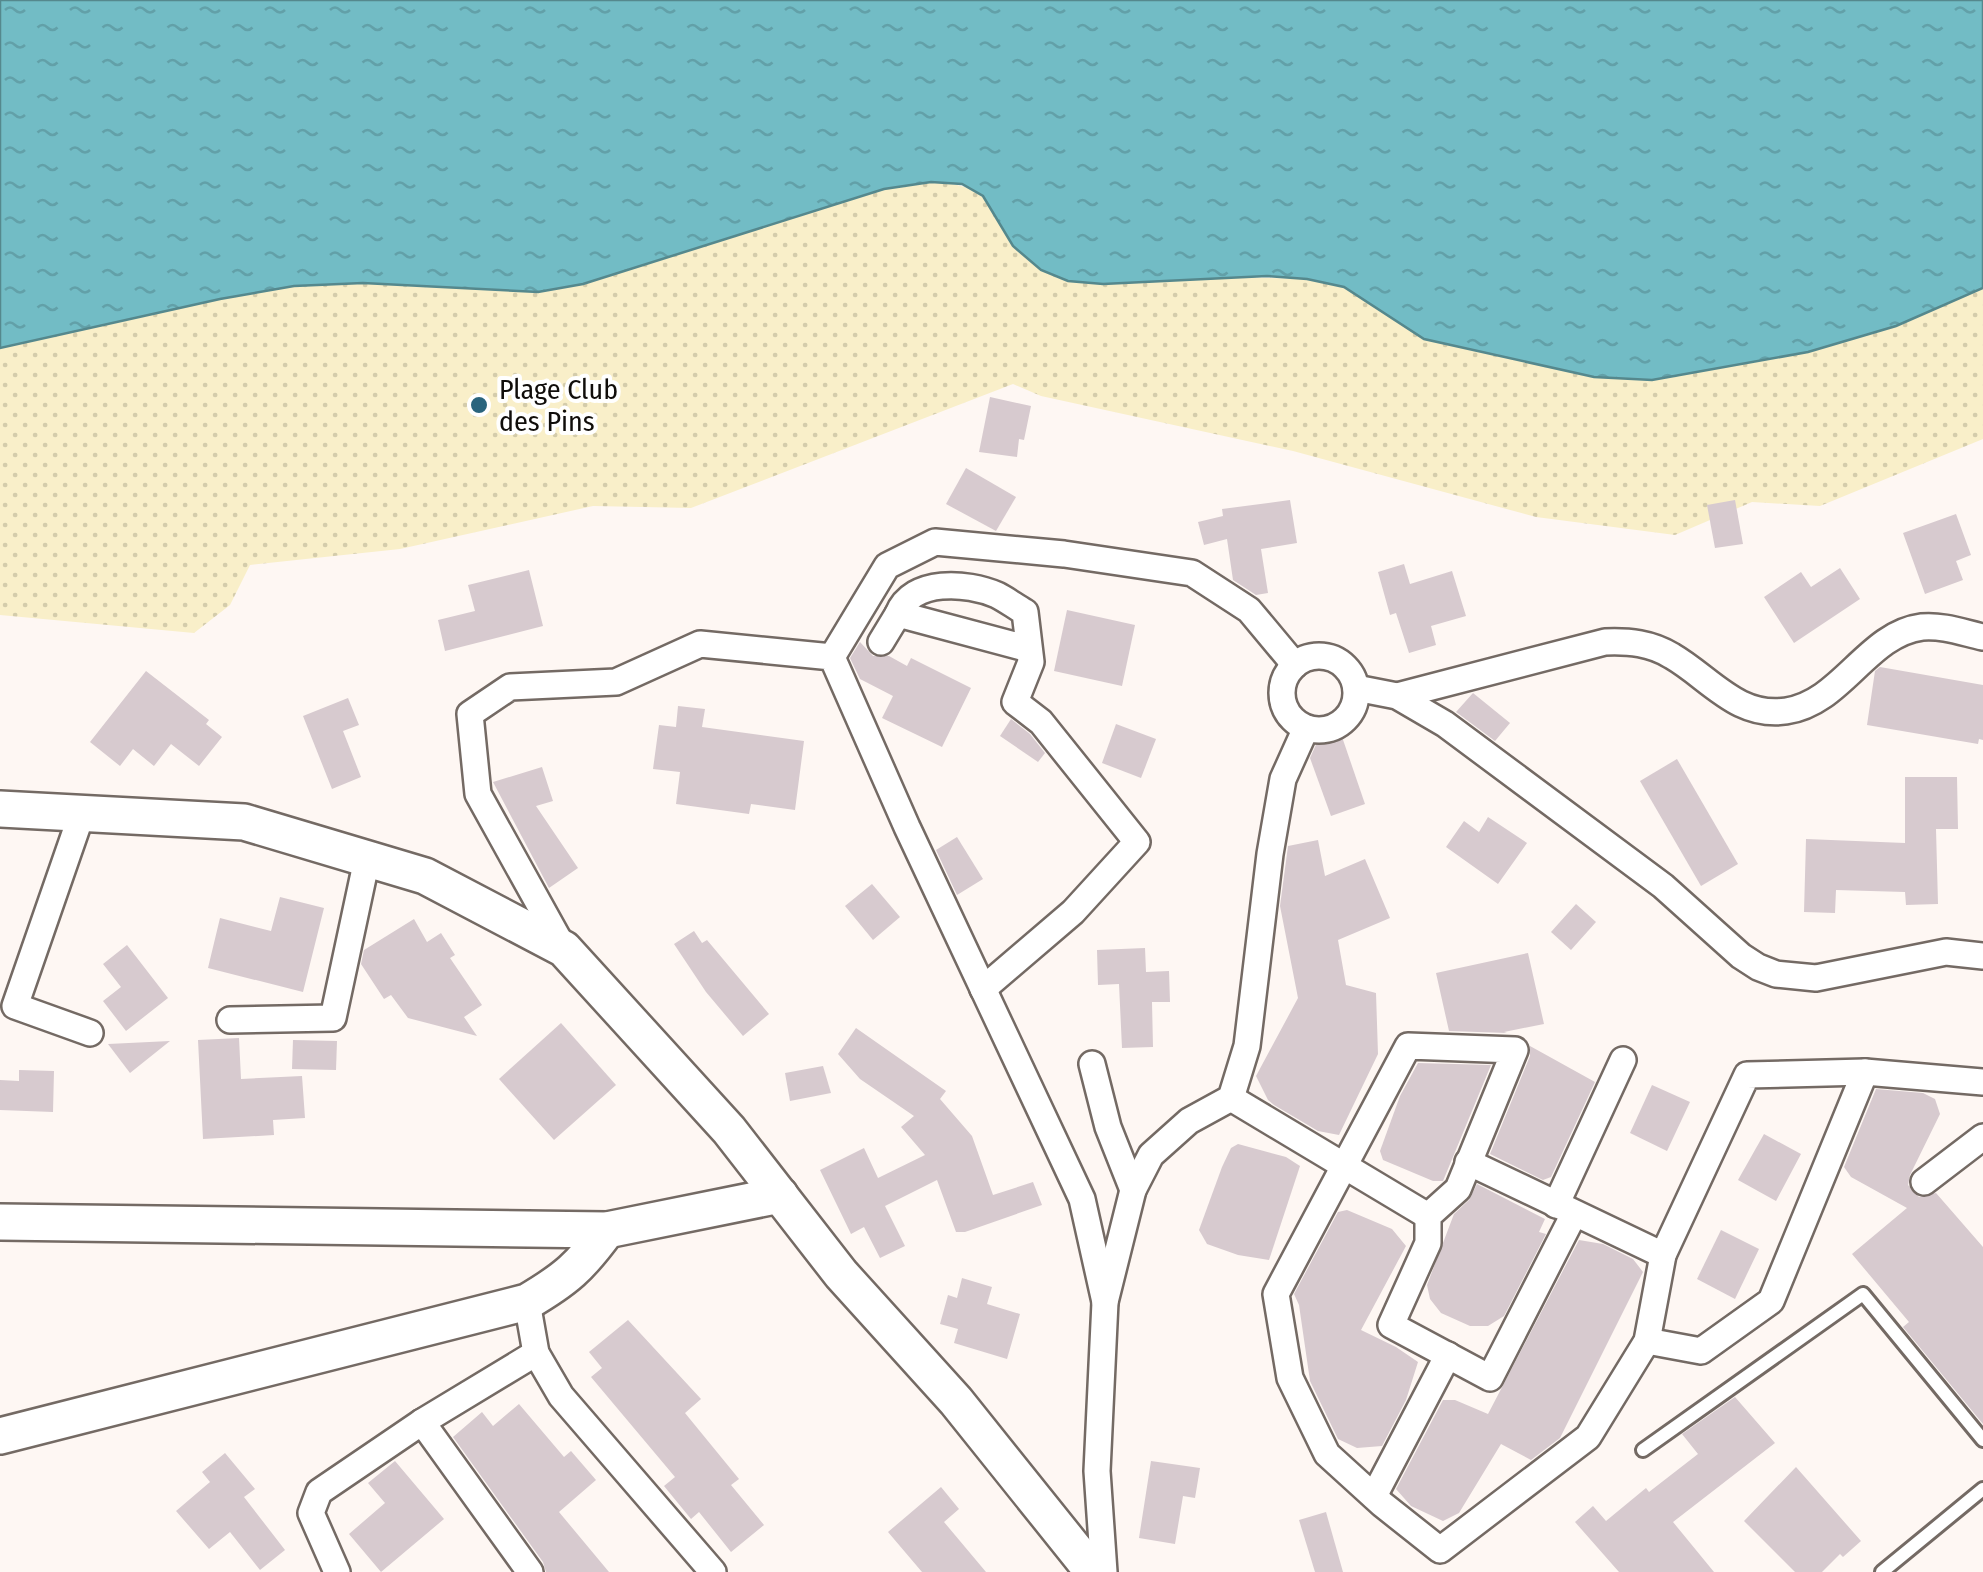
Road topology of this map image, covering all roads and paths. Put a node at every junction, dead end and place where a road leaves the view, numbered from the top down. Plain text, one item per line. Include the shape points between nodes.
1 (898, 614) junction
2 (1983, 638) edge
3 (881, 642) dead end
4 (1030, 649) junction
5 (832, 658) junction
6 (1295, 665) junction
7 (1356, 688) junction
8 (1397, 696) junction
9 (1306, 728) junction
10 (0, 809) edge
11 (82, 814) junction
12 (368, 859) junction
13 (564, 949) junction
14 (1983, 956) edge
15 (983, 989) junction
16 (230, 1020) dead end
17 (90, 1033) dead end
18 (1622, 1060) dead end
19 (1092, 1064) dead end
20 (1865, 1072) junction
21 (1983, 1082) edge
22 (1231, 1098) junction
23 (1983, 1137) edge
24 (1468, 1162) junction
25 (1345, 1168) junction
26 (1924, 1182) dead end
27 (1132, 1190) junction
28 (780, 1194) junction
29 (1565, 1210) junction
30 (1428, 1216) junction
31 (0, 1222) edge
32 (607, 1230) junction
33 (1663, 1255) junction
34 (527, 1302) junction
35 (1105, 1302) junction
36 (1646, 1340) junction
37 (536, 1353) junction
38 (1448, 1355) junction
39 (422, 1422) junction
40 (0, 1436) edge
41 (1983, 1440) edge
42 (1643, 1450) dead end
43 (1983, 1489) edge
44 (1374, 1496) junction
45 (337, 1572) edge
46 (530, 1572) edge
47 (713, 1572) edge
48 (1092, 1572) edge
49 (1104, 1572) edge
50 (1882, 1572) edge

1 - 3 street
1 - 4 street
1 - 4 street via 922,588 964,586 1025,612
2 - 8 street via 1942,628 1906,631 1822,696 1788,711 1733,701 1673,656 1628,642 1605,642
4 - 15 street via 1015,702 1040,722 1136,842 1073,912
5 - 6 street via 887,566 935,542 1192,573 1248,610
5 - 13 street via 700,644 616,682 510,686 470,714 478,794
5 - 15 street
6 - 7 street via 1332,658
6 - 9 street via 1283,700
7 - 8 street
7 - 9 street via 1342,723
8 - 14 street via 1445,724 1664,886 1758,967 1816,978 1946,952
9 - 22 street via 1283,779 1247,1046
10 - 11 street
11 - 12 street via 244,822
11 - 17 street via 15,1006
12 - 13 street via 425,876
12 - 16 street via 332,1018
13 - 28 street
15 - 35 street via 1082,1199
18 - 29 street
19 - 27 street
20 - 21 street
20 - 33 street via 1747,1075
20 - 36 street via 1771,1300 1702,1351
22 - 25 street
22 - 27 street via 1189,1121 1152,1154
23 - 26 street
24 - 25 street via 1515,1050 1408,1046
24 - 29 street
24 - 30 street via 1458,1188
25 - 30 street
25 - 44 street via 1276,1294 1290,1378 1327,1454
27 - 35 street
28 - 32 street
28 - 48 street
29 - 33 street
29 - 38 street via 1490,1378
30 - 38 street via 1428,1243 1391,1326
31 - 32 street
32 - 34 street via 582,1265
33 - 36 street
34 - 37 street
34 - 40 street
35 - 49 street via 1097,1471
36 - 44 street via 1588,1437 1440,1550
37 - 39 street
37 - 47 street via 561,1396
38 - 44 street
39 - 45 street via 318,1492 311,1513
39 - 46 street
41 - 42 lane via 1862,1294
43 - 50 lane

